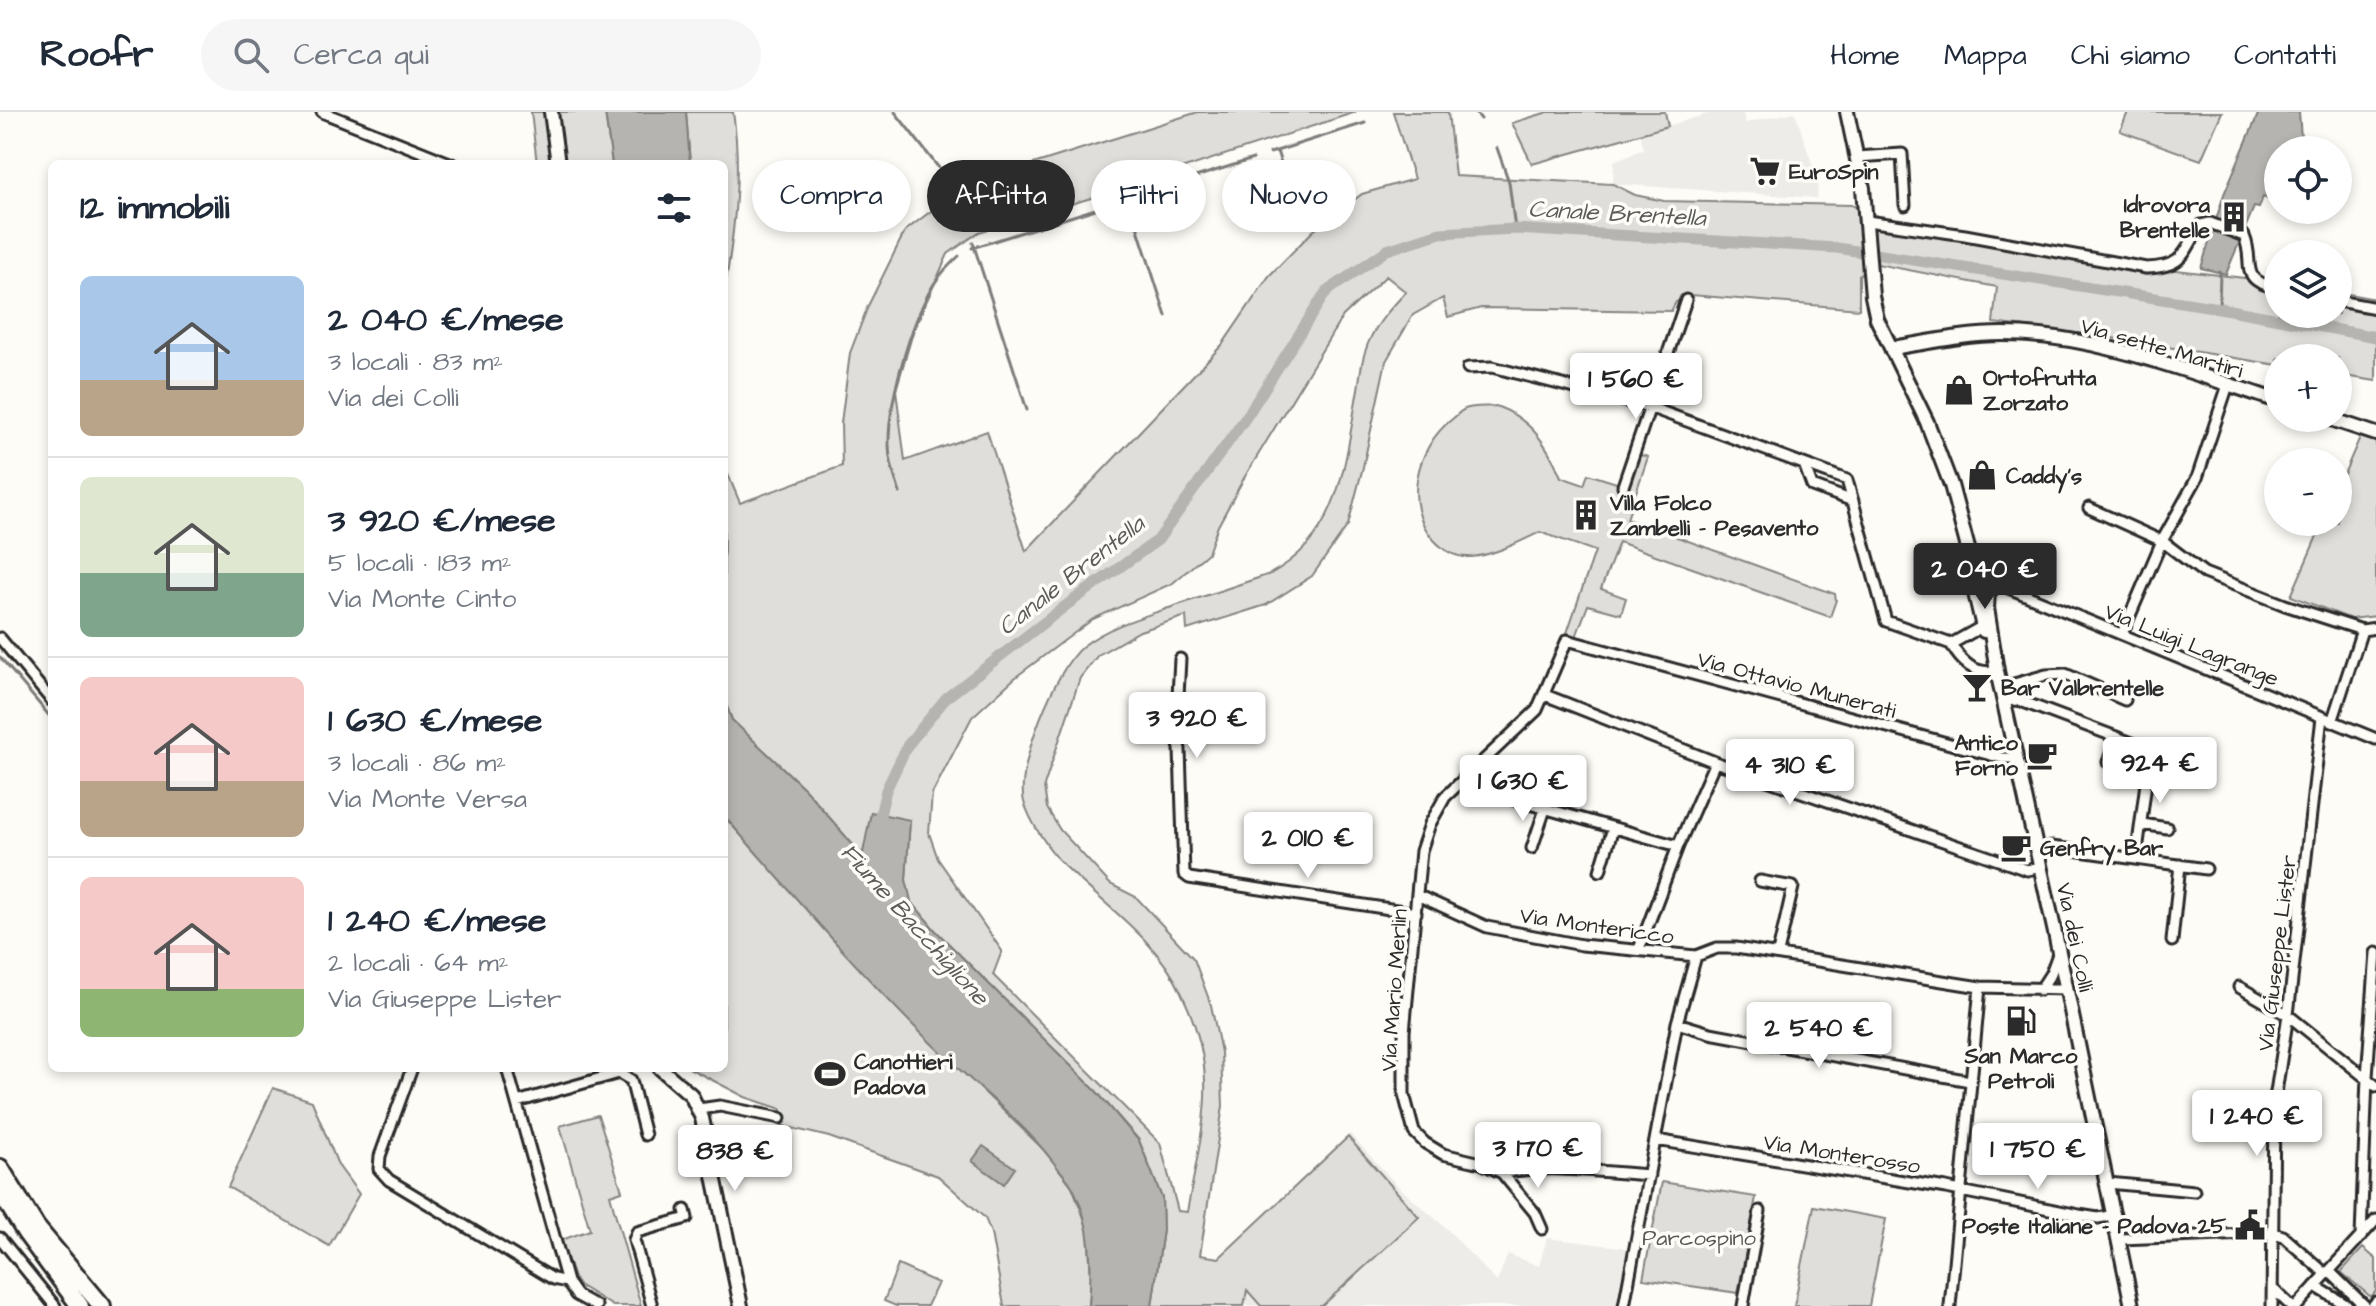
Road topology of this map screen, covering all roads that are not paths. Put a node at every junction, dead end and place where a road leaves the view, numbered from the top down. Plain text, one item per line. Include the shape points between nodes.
1 (322, 112) edge
2 (551, 112) edge
3 (1847, 112) edge
4 (1857, 157) junction
5 (442, 160) edge
6 (557, 160) edge
7 (1905, 205) dead end
8 (1867, 224) junction
9 (2264, 286) edge
10 (1686, 300) dead end
11 (2352, 304) edge
12 (2376, 308) edge
13 (1892, 351) junction
14 (1468, 368) dead end
15 (2228, 385) junction
16 (2264, 397) edge
17 (1649, 407) junction
18 (2352, 426) edge
19 (2376, 434) edge
20 (1804, 464) junction
21 (1623, 486) dead end
22 (1853, 501) junction
23 (2089, 508) dead end
24 (2162, 541) junction
25 (1979, 572) junction
26 (1991, 587) junction
27 (1974, 589) junction
28 (1983, 626) junction
29 (2376, 628) edge
30 (2362, 630) junction
31 (2122, 634) junction
32 (0, 638) edge
33 (1569, 640) joint
34 (1951, 644) junction
35 (1180, 659) dead end
36 (1996, 669) junction
37 (1545, 695) junction
38 (2002, 695) junction
39 (48, 696) edge
40 (2125, 700) dead end
41 (2322, 717) junction
42 (2332, 722) junction
43 (2117, 737) junction
44 (2376, 739) edge
45 (2016, 758) junction
46 (1715, 762) junction
47 (2108, 762) dead end
48 (1464, 777) junction
49 (1545, 809) junction
50 (2142, 824) junction
51 (1613, 828) junction
52 (2167, 828) dead end
53 (1678, 846) junction
54 (1532, 848) dead end
55 (2037, 850) junction
56 (2136, 859) junction
57 (2180, 865) junction
58 (2041, 867) junction
59 (2206, 869) dead end
60 (1600, 871) dead end
61 (1760, 881) dead end
62 (1417, 895) junction
63 (1416, 913) junction
64 (2172, 941) dead end
65 (1639, 949) junction
66 (2059, 950) junction
67 (1778, 953) junction
68 (2376, 953) edge
69 (1696, 956) junction
70 (1980, 987) junction
71 (2239, 987) dead end
72 (2067, 989) junction
73 (2040, 990) junction
74 (2288, 1015) junction
75 (1677, 1023) junction
76 (411, 1072) edge
77 (508, 1072) edge
78 (665, 1072) edge
79 (2367, 1077) junction
80 (1970, 1081) junction
81 (2376, 1086) edge
82 (517, 1102) junction
83 (699, 1109) junction
84 (780, 1118) dead end
85 (645, 1135) dead end
86 (1656, 1140) junction
87 (0, 1168) edge
88 (1502, 1173) junction
89 (1649, 1175) junction
90 (2108, 1183) junction
91 (0, 1191) edge
92 (2194, 1191) dead end
93 (1959, 1192) junction
94 (685, 1210) dead end
95 (1760, 1211) dead end
96 (2115, 1215) junction
97 (2376, 1220) edge
98 (1542, 1229) dead end
99 (2274, 1233) junction
100 (2361, 1237) junction
101 (0, 1238) edge
102 (2120, 1239) junction
103 (2328, 1273) junction
104 (567, 1282) junction
105 (2315, 1286) junction
106 (2273, 1289) junction
107 (55, 1306) edge
108 (80, 1306) edge
109 (102, 1306) edge
110 (596, 1306) edge
111 (652, 1306) edge
112 (741, 1306) edge
113 (1624, 1306) edge
114 (1743, 1306) edge
115 (1950, 1306) edge
116 (2132, 1306) edge
117 (2272, 1306) edge
118 (2291, 1306) edge
119 (2297, 1306) edge
120 (2348, 1306) edge
121 (2365, 1306) edge

1 - 5 street
2 - 6 main road
3 - 4 main road
4 - 7 street via 1902,154
4 - 8 main road
8 - 9 street via 1978,237 2146,268 2169,267 2201,225 2210,223 2244,236 2247,266
8 - 13 main road via 1872,296
10 - 17 street
11 - 12 street
13 - 15 main road, Via sette Martiri via 1971,336 2026,335 2124,353
13 - 25 main road via 1939,453
14 - 17 street via 1492,367
15 - 16 main road, Via sette Martiri
15 - 24 street via 2197,478
17 - 20 street
17 - 21 street
18 - 19 main road
20 - 22 street via 1812,486
20 - 22 street via 1847,480
22 - 34 street via 1886,621
23 - 24 street
24 - 30 street via 2204,573
24 - 31 street
25 - 26 main road via 1989,573
25 - 27 main road via 1972,579
26 - 27 main road
26 - 31 street, Via Luigi Lagrange
26 - 36 main road, Via dei Colli via 1987,608
27 - 28 main road, Via dei Colli
28 - 34 street
28 - 36 main road, Via dei Colli
29 - 30 street
30 - 42 street
31 - 41 street, Via Luigi Lagrange
32 - 39 street
33 - 37 street, Via Mario Merlin
33 - 45 street, Via Ottavio Munerati
34 - 36 street via 1974,669
35 - 63 street via 1176,733 1184,874
36 - 38 main road, Via dei Colli
37 - 46 street
37 - 48 street, Via Mario Merlin via 1527,720
38 - 40 street via 2046,675 2065,674
38 - 43 street
38 - 45 main road, Via dei Colli
41 - 42 street, Via Luigi Lagrange
41 - 74 street, Via Giuseppe Lister
42 - 44 street, Via Luigi Lagrange
43 - 47 street
43 - 50 street via 2164,755 2150,781
45 - 55 main road, Via dei Colli
46 - 53 street
46 - 58 street via 2027,870
48 - 49 street via 1494,794
48 - 62 street, Via Mario Merlin via 1430,824
49 - 51 street
49 - 54 street
50 - 52 street
50 - 56 street
51 - 53 street
51 - 60 street
53 - 65 street
55 - 56 street via 2052,847
55 - 58 main road, Via dei Colli
56 - 57 street
57 - 59 street
57 - 64 street
58 - 66 main road, Via dei Colli
61 - 67 street via 1793,887
62 - 63 street, Via Mario Merlin
62 - 65 street, Via Montericco via 1487,927 1582,945
63 - 88 street, Via Mario Merlin via 1404,1032 1404,1094 1414,1132 1443,1154
65 - 69 street, Via Montericco
66 - 72 main road, Via dei Colli
66 - 73 street
67 - 69 street, Via Montericco via 1717,948
67 - 70 street, Via Montericco
68 - 79 street
69 - 75 street
70 - 73 street, Via Montericco
70 - 80 street
71 - 74 street
72 - 73 street, Via Montericco
72 - 90 main road, Via dei Colli
74 - 79 street
74 - 99 street, Via Giuseppe Lister via 2274,1105
75 - 80 street
75 - 86 street
76 - 104 street via 379,1169 462,1225 553,1279
77 - 82 street
78 - 83 main road
79 - 81 street
79 - 100 street
80 - 93 street
82 - 85 street via 619,1073 631,1080
82 - 104 street
83 - 84 street via 720,1106
83 - 112 main road
86 - 89 street
86 - 93 street, Via Monterosso
87 - 109 highway via 36,1227
88 - 89 street
88 - 98 street, Via Mario Merlin
89 - 113 street
90 - 92 street
90 - 96 main road, Via dei Colli
91 - 108 highway
93 - 96 street, Via Monterosso via 2098,1218
93 - 115 street
94 - 111 street via 687,1218 637,1232 634,1240
95 - 114 street
96 - 102 main road, Via dei Colli
97 - 100 street
99 - 102 street
99 - 103 street
99 - 106 street, Via Giuseppe Lister
100 - 103 street
101 - 107 street
102 - 116 main road, Via dei Colli
103 - 105 street
103 - 121 street
104 - 110 street via 576,1295
105 - 119 street
105 - 120 street
106 - 117 street, Via Giuseppe Lister
106 - 118 street

